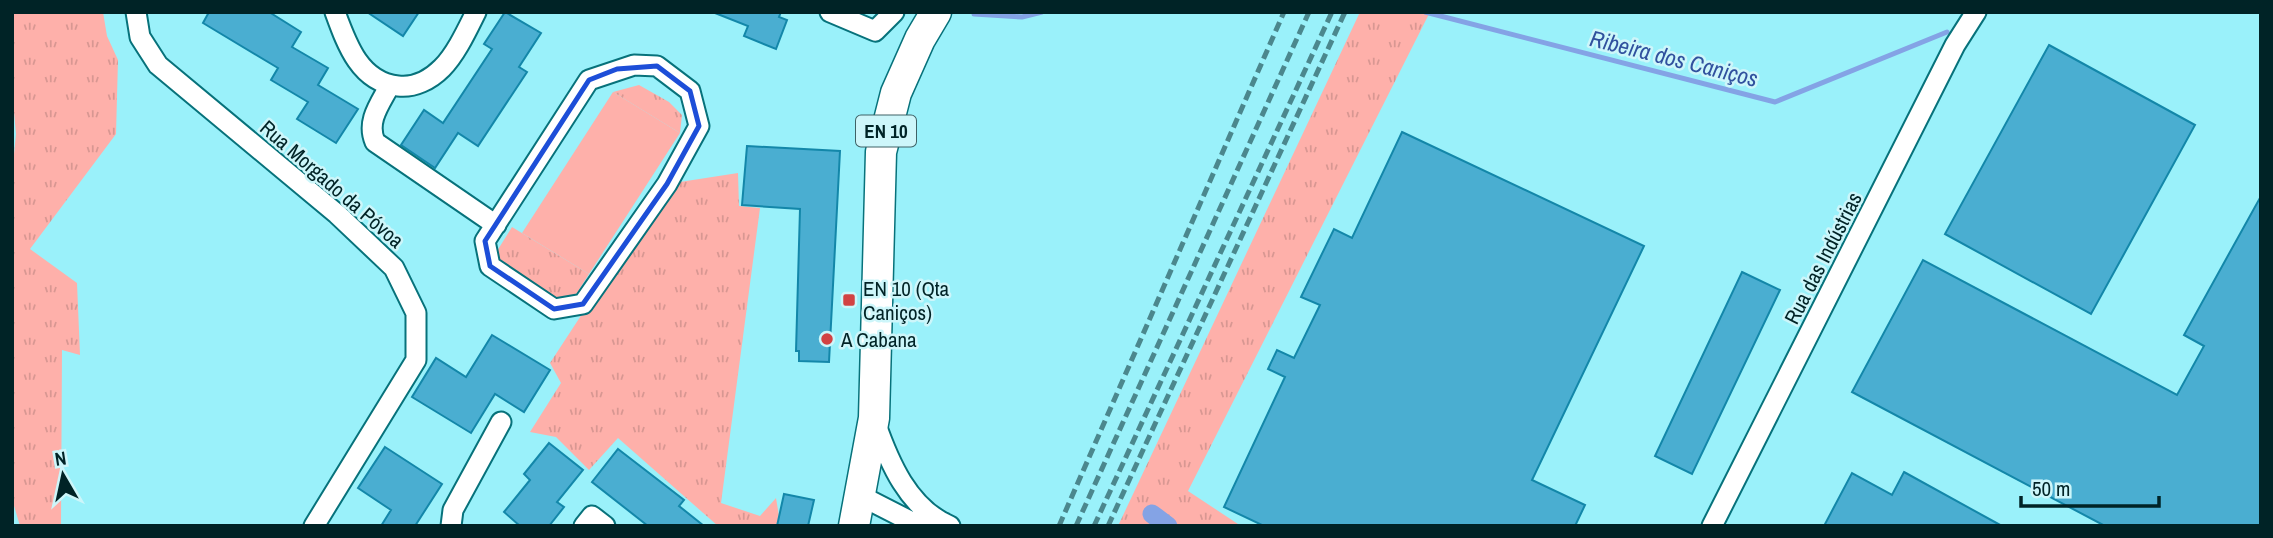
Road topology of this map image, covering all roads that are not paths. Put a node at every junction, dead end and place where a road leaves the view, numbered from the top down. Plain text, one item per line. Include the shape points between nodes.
1 (136, 12) edge
2 (335, 12) edge
3 (476, 12) edge
4 (830, 12) edge
5 (894, 12) edge
6 (936, 12) edge
7 (1976, 12) edge
8 (922, 25) edge
9 (390, 85) junction
10 (495, 225) junction
11 (874, 418) junction
12 (501, 422) dead end
13 (861, 496) junction
14 (900, 520) edge
15 (947, 524) edge
16 (314, 526) edge
17 (451, 526) edge
18 (584, 526) edge
19 (605, 526) edge
20 (854, 526) edge
21 (1712, 526) edge

1 - 16 street, Rua Morgado da Póvoa via 140,37 158,65 337,214 394,268 416,313 416,360
2 - 9 street via 363,69 379,84
3 - 9 street via 442,69 413,88
4 - 5 street via 875,31
6 - 8 main road
7 - 21 street, Rua das Indústrias via 1955,45
8 - 11 main road, EN 10 via 895,93 881,152
9 - 10 street via 372,118 375,142
10 - 10 street via 485,241 490,266 554,309 583,304 667,184 699,126 690,90 657,66 617,68 589,80
11 - 13 main road, EN 10
11 - 15 street via 888,458 914,499
12 - 17 street via 453,510
13 - 14 street
13 - 20 main road, EN 10
14 - 15 street
18 - 19 street via 592,516

